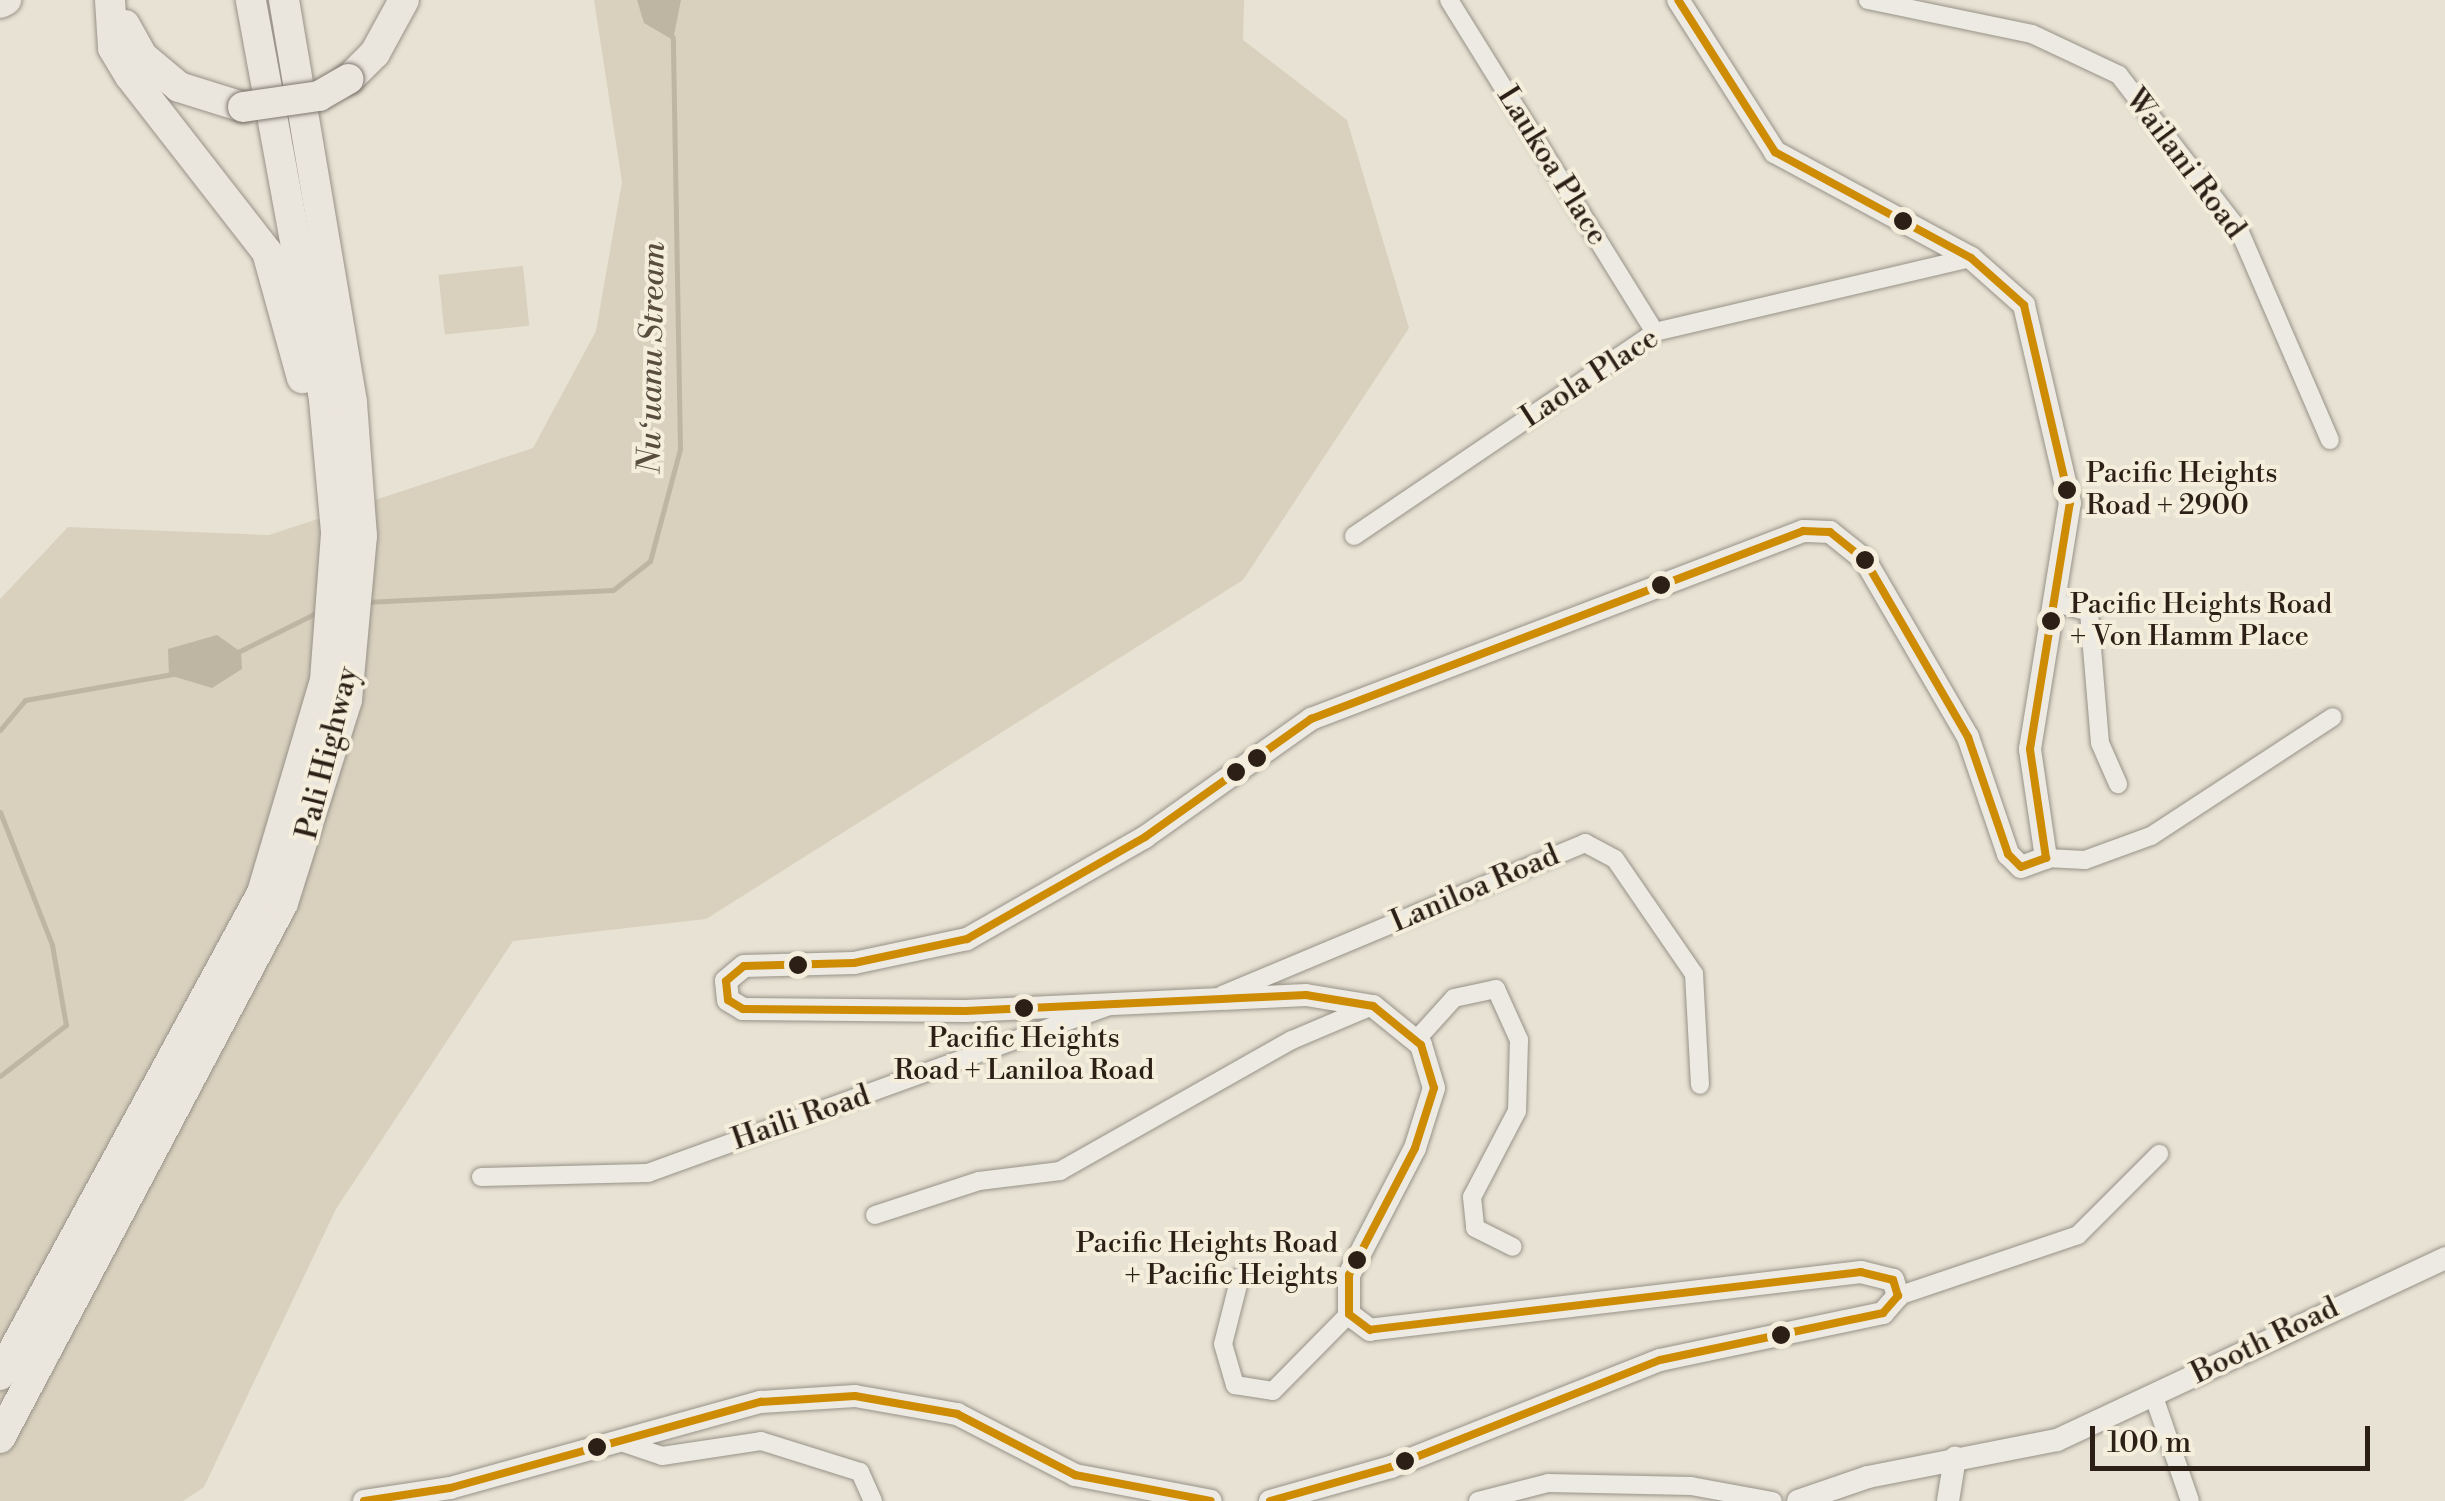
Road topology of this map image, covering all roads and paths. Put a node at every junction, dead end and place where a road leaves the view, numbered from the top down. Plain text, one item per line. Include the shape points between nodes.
1 (111, 0) edge
2 (131, 0) edge
3 (251, 0) edge
4 (284, 0) edge
5 (299, 0) edge
6 (383, 0) edge
7 (404, 0) edge
8 (1449, 0) edge
9 (1678, 0) edge
10 (1868, 0) edge
11 (344, 71) junction
12 (245, 98) junction
13 (304, 116) junction
14 (1972, 258) junction
15 (1655, 332) junction
16 (2330, 440) dead end
17 (349, 534) junction
18 (1354, 536) dead end
19 (2056, 602) junction
20 (344, 633) junction
21 (2333, 717) dead end
22 (2118, 784) dead end
23 (2046, 858) junction
24 (1212, 999) junction
25 (1111, 1006) junction
26 (1373, 1006) junction
27 (1417, 1039) junction
28 (1700, 1085) dead end
29 (2159, 1154) dead end
30 (482, 1177) dead end
31 (875, 1215) dead end
32 (1513, 1247) dead end
33 (2445, 1258) edge
34 (1240, 1276) dead end
35 (1898, 1296) junction
36 (1349, 1314) junction
37 (0, 1375) edge
38 (2154, 1397) junction
39 (0, 1438) edge
40 (618, 1440) junction
41 (1956, 1458) junction
42 (364, 1501) edge
43 (874, 1501) edge
44 (1211, 1501) edge
45 (1270, 1501) edge
46 (1478, 1501) edge
47 (1773, 1501) edge
48 (1798, 1501) edge
49 (1948, 1501) edge
50 (2190, 1501) edge

1 - 12 highway via 142,56 178,86
1 - 17 highway via 113,48 130,76 267,252
2 - 12 highway via 156,43
3 - 17 highway, Pali Highway
4 - 13 highway, Pali Highway
5 - 13 highway
6 - 11 highway
7 - 11 highway via 376,54
8 - 15 street, Laukoa Place
9 - 14 street via 1776,152
10 - 16 street, Wailani Road via 2032,34 2119,76 2239,230
11 - 12 highway, bridge via 319,96
13 - 17 highway, Pali Highway via 349,384
14 - 15 street, Laola Place
14 - 19 street via 2017,294 2038,348 2070,503
15 - 18 street, Laola Place
17 - 20 highway, Pali Highway
19 - 22 street via 2089,612 2100,744
19 - 23 street via 2030,749
20 - 37 highway, Pali Highway via 262,893
20 - 39 highway, Pali Highway via 331,767 283,902
21 - 23 street via 2151,836 2085,860
23 - 25 street via 2028,868 2011,859 1968,737 1865,560 1830,532 1803,531 1311,719 1117,855 967,939 854,964 744,966 725,985 728,1000 743,1009
24 - 25 street
24 - 26 street via 1306,995
24 - 28 street, Laniloa Road via 1585,843 1615,859 1694,974
25 - 30 street, Haili Road via 648,1173
26 - 27 street
26 - 31 street via 1292,1040 1060,1171 978,1181
27 - 32 street via 1454,998 1496,989 1519,1040 1518,1111 1472,1198 1476,1228
27 - 36 street via 1432,1069 1433,1101 1348,1275
29 - 35 street via 2078,1235
33 - 38 street, Booth Road via 2270,1333
34 - 36 street via 1223,1344 1236,1385 1273,1391
35 - 36 street via 1893,1280 1870,1271 1400,1332 1370,1330
35 - 45 street via 1884,1313 1660,1360 1391,1466
38 - 41 street, Booth Road via 2056,1440
38 - 50 street
40 - 42 street
40 - 43 street via 662,1456 761,1441 860,1472
40 - 44 street via 761,1402 893,1398 980,1423 1075,1475
41 - 48 street, Booth Road
41 - 49 street
46 - 47 street via 1548,1482 1692,1486

